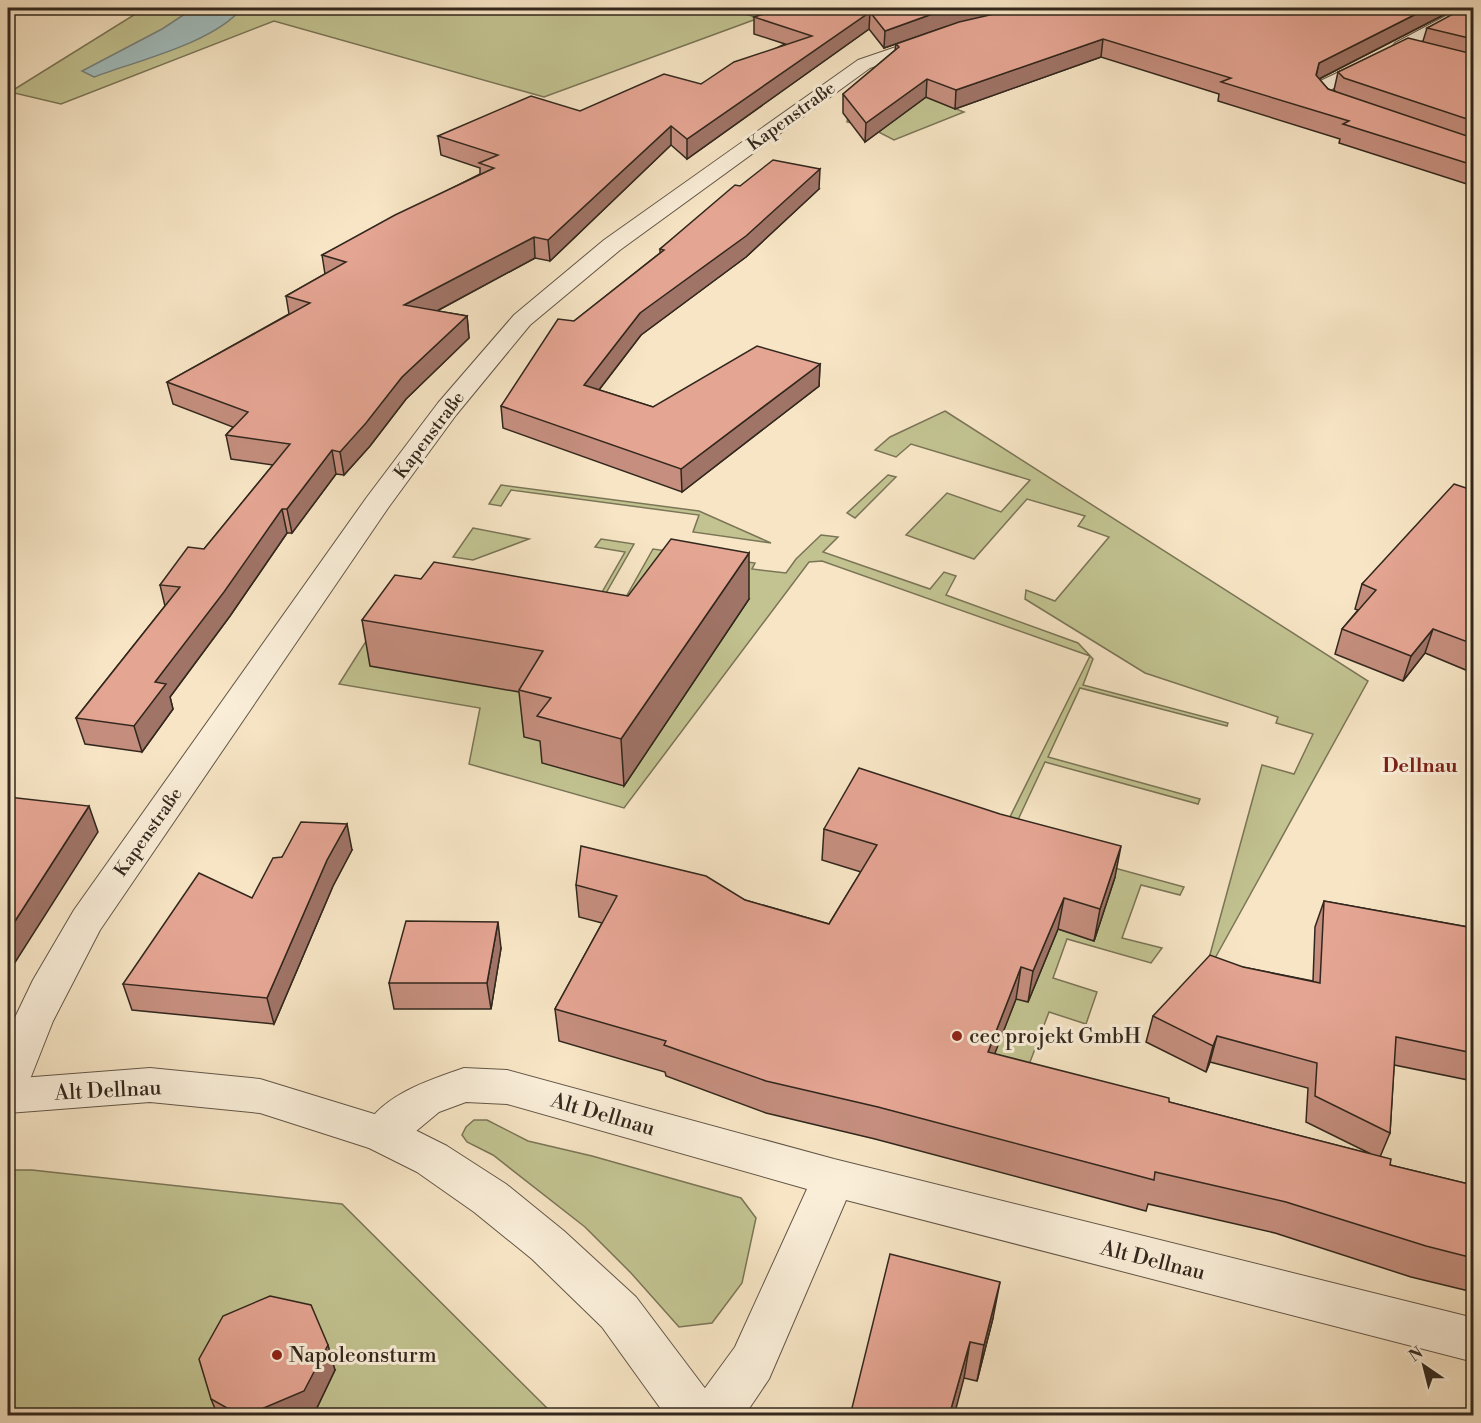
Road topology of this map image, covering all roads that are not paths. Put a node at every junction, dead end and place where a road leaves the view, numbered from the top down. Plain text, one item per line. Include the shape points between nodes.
1 (1472, 8) edge
2 (961, 30) edge
3 (1401, 47) junction
4 (1473, 67) edge
5 (1375, 117) edge
6 (8, 1085) edge
7 (8, 1096) edge
8 (382, 1134) junction
9 (834, 1178) junction
10 (1473, 1340) edge
11 (696, 1416) edge
12 (714, 1416) edge

1 - 3 street
2 - 6 street, Kapenstraße via 864,64 612,245 522,320 447,409 377,503 87,920 54,976 23,1041
3 - 4 street
3 - 5 street via 1323,87 1323,94 1332,102
7 - 8 street, Alt Dellnau via 150,1085 260,1096
8 - 9 street, Alt Dellnau via 424,1100 464,1084 507,1087
8 - 11 street, Alt Dellnau via 432,1159 490,1198 548,1245 619,1312
9 - 10 street, Alt Dellnau
9 - 12 street via 752,1363

